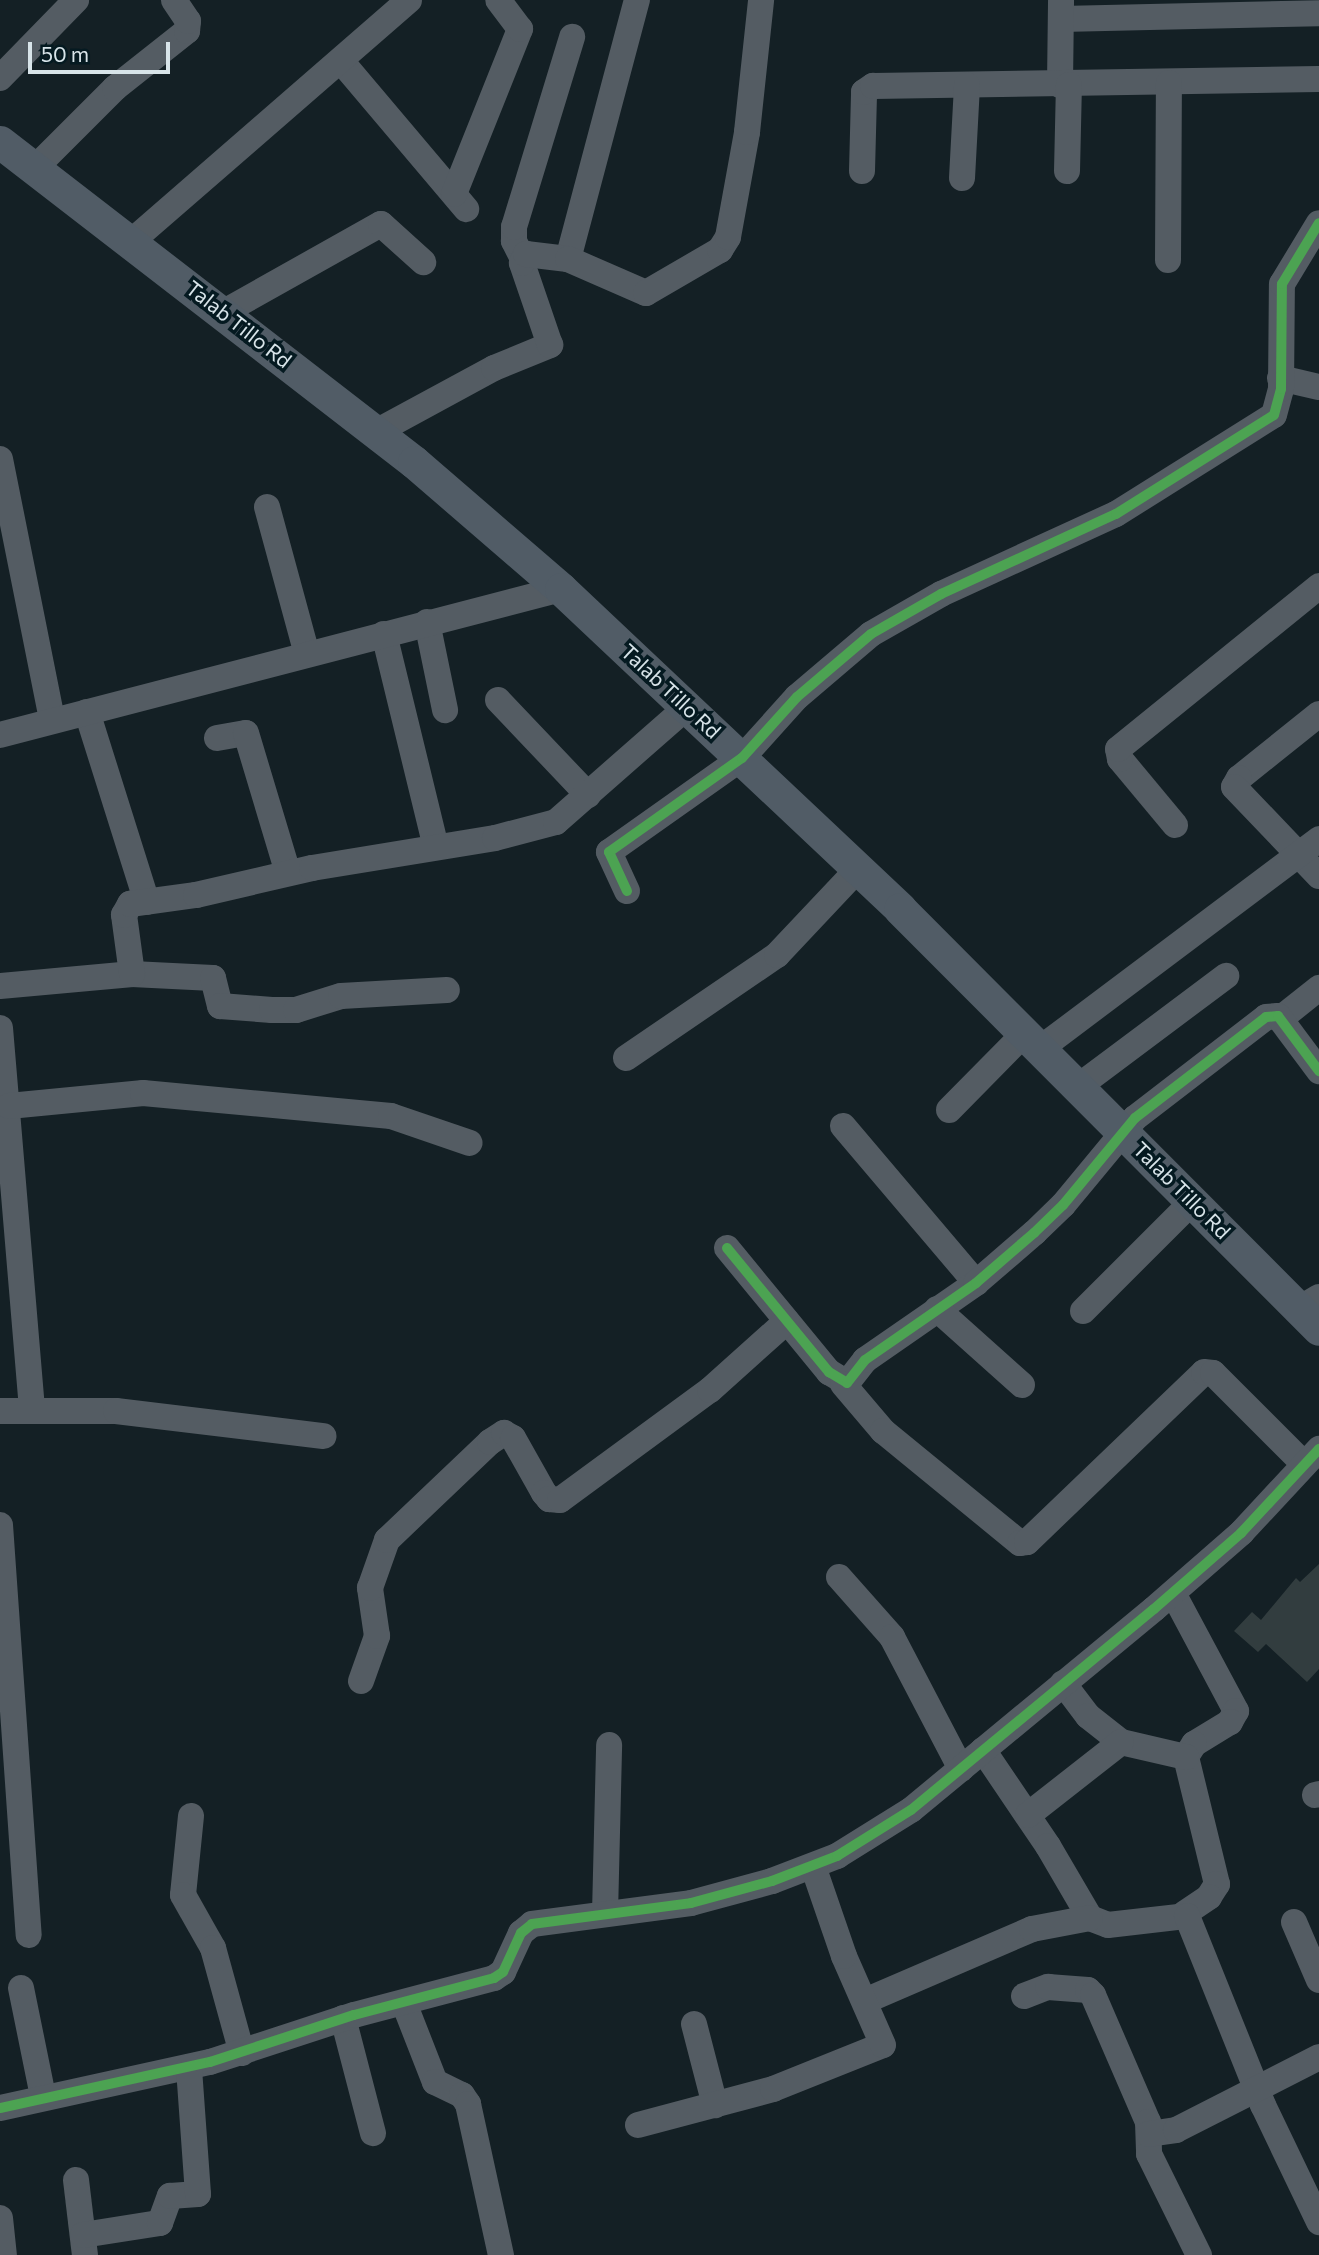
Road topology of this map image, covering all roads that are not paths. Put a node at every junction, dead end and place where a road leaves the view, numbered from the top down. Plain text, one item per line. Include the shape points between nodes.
1 (76, 0) edge
2 (174, 0) edge
3 (409, 0) edge
4 (498, 0) edge
5 (637, 0) edge
6 (761, 0) edge
7 (1061, 9) edge
8 (1319, 13) edge
9 (572, 37) dead end
10 (341, 61) junction
11 (0, 78) edge
12 (1319, 79) edge
13 (1169, 83) junction
14 (967, 85) junction
15 (1064, 85) junction
16 (0, 142) edge
17 (34, 169) junction
18 (862, 171) dead end
19 (1067, 171) dead end
20 (962, 178) dead end
21 (1319, 223) edge
22 (132, 241) junction
23 (523, 257) junction
24 (568, 260) junction
25 (1168, 260) dead end
26 (423, 261) dead end
27 (223, 312) junction
28 (1302, 383) edge
29 (376, 432) junction
30 (0, 458) edge
31 (267, 507) dead end
32 (1319, 586) edge
33 (561, 589) junction
34 (427, 622) junction
35 (384, 634) junction
36 (307, 654) junction
37 (498, 700) dead end
38 (687, 707) junction
39 (445, 710) dead end
40 (87, 712) junction
41 (1319, 714) edge
42 (52, 720) junction
43 (0, 735) edge
44 (217, 738) dead end
45 (742, 758) junction
46 (588, 795) junction
47 (1175, 825) dead end
48 (436, 847) junction
49 (1309, 848) edge
50 (858, 869) junction
51 (288, 873) junction
52 (1319, 876) edge
53 (626, 891) dead end
54 (147, 902) junction
55 (132, 974) junction
56 (1226, 976) dead end
57 (0, 986) edge
58 (1319, 988) edge
59 (447, 990) dead end
60 (1280, 1019) junction
61 (0, 1035) edge
62 (1033, 1040) junction
63 (626, 1058) dead end
64 (1319, 1071) edge
65 (1079, 1086) junction
66 (9, 1106) junction
67 (948, 1111) dead end
68 (843, 1126) dead end
69 (1123, 1130) junction
70 (470, 1143) dead end
71 (1193, 1201) junction
72 (727, 1248) dead end
73 (976, 1283) junction
74 (937, 1309) junction
75 (1083, 1311) dead end
76 (1312, 1311) edge
77 (787, 1321) junction
78 (843, 1384) junction
79 (1022, 1385) dead end
80 (32, 1409) junction
81 (0, 1411) edge
82 (323, 1436) dead end
83 (1311, 1456) edge
84 (0, 1525) edge
85 (839, 1577) dead end
86 (1173, 1593) junction
87 (361, 1681) dead end
88 (1063, 1683) junction
89 (1121, 1742) junction
90 (609, 1745) dead end
91 (984, 1750) junction
92 (1186, 1757) junction
93 (961, 1769) junction
94 (1028, 1815) junction
95 (191, 1816) dead end
96 (813, 1866) junction
97 (605, 1914) junction
98 (1184, 1914) junction
99 (1090, 1918) junction
100 (1294, 1922) dead end
101 (29, 1936) dead end
102 (1319, 1980) edge
103 (21, 1988) dead end
104 (1024, 1996) dead end
105 (865, 2001) junction
106 (404, 2003) junction
107 (343, 2018) junction
108 (694, 2024) dead end
109 (242, 2053) junction
110 (1319, 2057) edge
111 (189, 2067) junction
112 (1256, 2088) junction
113 (43, 2096) junction
114 (715, 2105) junction
115 (0, 2108) edge
116 (638, 2125) dead end
117 (373, 2133) dead end
118 (1149, 2134) junction
119 (76, 2180) dead end
120 (0, 2219) edge
121 (1319, 2222) edge
122 (84, 2245) edge
123 (4, 2255) edge
124 (501, 2255) edge
125 (1199, 2255) edge

1 - 11 street
2 - 17 street via 188,20 187,31 115,88
3 - 10 street
4 - 10 street via 520,29 460,202
5 - 24 street
6 - 24 street via 747,132 728,237 720,250 646,293
7 - 8 street
7 - 15 street
9 - 23 street via 514,227 514,241
10 - 22 street
12 - 13 street
13 - 15 street
13 - 25 street
14 - 15 street
14 - 18 street via 867,88
14 - 20 street
15 - 19 street
16 - 17 main road, Talab Tillo Rd
17 - 22 main road, Talab Tillo Rd
21 - 28 street via 1282,284
22 - 27 main road, Talab Tillo Rd
23 - 24 street via 528,253
23 - 29 street via 550,345 494,368
26 - 27 street via 381,225
27 - 29 main road, Talab Tillo Rd
28 - 45 street via 1257,428 1116,514 940,594 872,634 806,689
29 - 33 main road, Talab Tillo Rd
30 - 42 street
31 - 36 street
32 - 47 street via 1118,749 1120,759
33 - 34 street
33 - 38 main road, Talab Tillo Rd
34 - 35 street
34 - 39 street
35 - 36 street
35 - 48 street
36 - 40 street
37 - 46 street
38 - 45 main road, Talab Tillo Rd
38 - 46 street
40 - 42 street
40 - 54 street
41 - 49 street via 1234,787
42 - 43 street
44 - 51 street via 246,733
45 - 50 main road, Talab Tillo Rd
45 - 53 street via 609,852 609,862
46 - 48 street via 548,825
48 - 51 street
49 - 52 street
49 - 62 street
50 - 62 main road, Talab Tillo Rd
50 - 63 street via 777,955
51 - 54 street
54 - 55 street via 130,904 124,910
55 - 57 street
55 - 59 street via 213,978 220,1006 272,1010 296,1010 341,996
56 - 65 street
58 - 60 street
60 - 64 street
60 - 69 street via 1274,1014 1266,1017
61 - 66 street
62 - 65 main road, Talab Tillo Rd
62 - 67 street
65 - 69 main road, Talab Tillo Rd
66 - 70 street via 143,1093 391,1116
66 - 80 street
68 - 73 street
69 - 71 main road, Talab Tillo Rd
69 - 73 street via 1063,1205
71 - 75 street
71 - 76 main road, Talab Tillo Rd
72 - 77 street
73 - 74 street
74 - 78 street via 870,1357
74 - 79 street
77 - 78 street
77 - 87 street via 710,1390 560,1500 544,1493 513,1438 504,1433 491,1442 387,1540 370,1588 377,1636
78 - 83 street via 883,1431 1020,1543 1027,1542 1204,1372 1213,1373
80 - 81 street
80 - 82 street via 155,1415
83 - 86 street via 1241,1533
84 - 101 street
85 - 93 street via 892,1637
86 - 88 street
86 - 92 street via 1236,1710 1230,1722 1194,1744
88 - 89 street via 1088,1716
88 - 91 street
89 - 92 street
89 - 94 street
90 - 97 street
91 - 93 street
91 - 94 street
92 - 98 street via 1217,1884 1209,1897
93 - 96 street via 892,1822
94 - 99 street
95 - 109 street via 183,1895 210,1940
96 - 97 street via 719,1897
96 - 105 street
97 - 106 street via 527,1927 500,1975
98 - 99 street via 1108,1925
98 - 112 street
99 - 105 street via 1013,1936
100 - 102 street
103 - 113 street
104 - 118 street via 1048,1987 1091,1992 1148,2122
105 - 114 street via 884,2041 880,2048 773,2090
106 - 107 street
106 - 124 street via 435,2082 462,2095 468,2104
107 - 109 street
107 - 117 street
108 - 114 street
109 - 111 street
110 - 112 street
111 - 113 street
111 - 122 street via 198,2194 170,2196 160,2223
112 - 118 street via 1176,2130
112 - 121 street
113 - 115 street
114 - 116 street
118 - 125 street via 1149,2154
119 - 122 street
120 - 123 street

